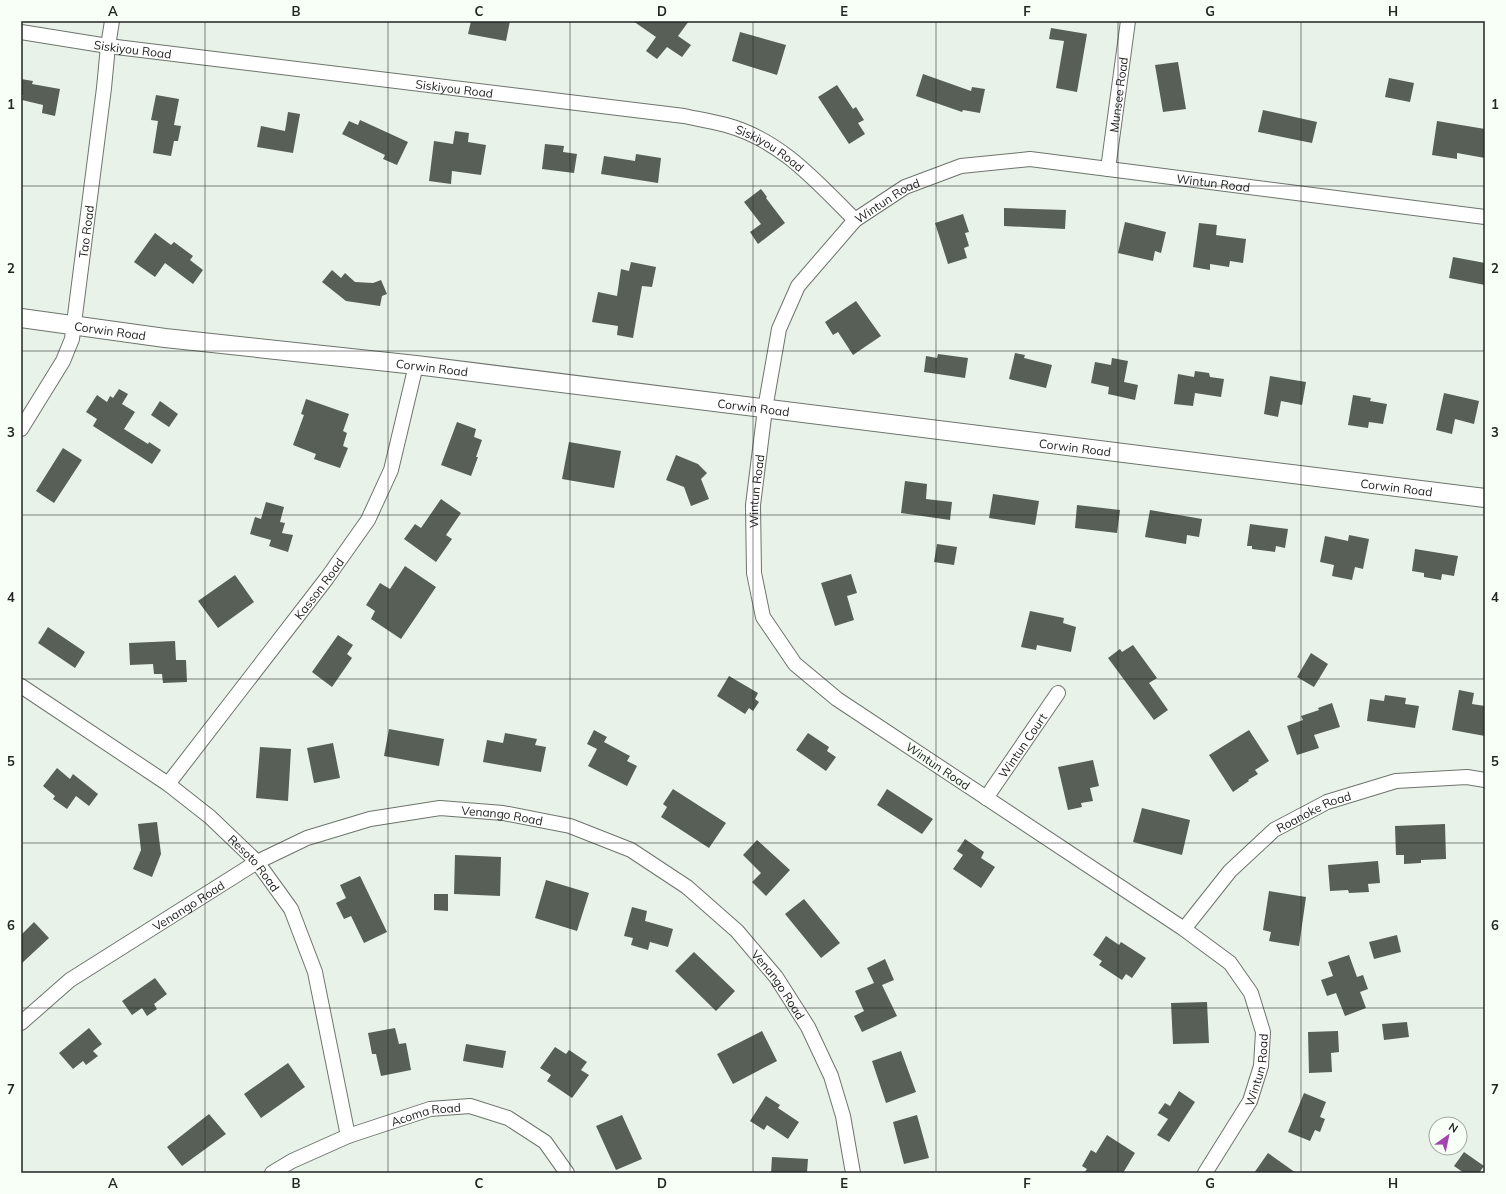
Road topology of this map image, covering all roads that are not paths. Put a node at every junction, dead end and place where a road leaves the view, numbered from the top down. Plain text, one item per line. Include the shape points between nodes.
1 (112, 21) edge
2 (1128, 21) edge
3 (21, 32) edge
4 (108, 46) junction
5 (1108, 169) junction
6 (1485, 216) edge
7 (855, 220) junction
8 (21, 318) edge
9 (74, 326) junction
10 (416, 365) junction
11 (765, 409) junction
12 (21, 429) edge
13 (1485, 498) edge
14 (21, 686) edge
15 (1058, 693) dead end
16 (1485, 780) edge
17 (168, 784) junction
18 (986, 798) junction
19 (257, 862) junction
20 (1184, 929) junction
21 (21, 1023) edge
22 (348, 1136) junction
23 (272, 1173) edge
24 (567, 1173) edge
25 (853, 1173) edge
26 (1205, 1173) edge

1 - 4 street, Tao Road
2 - 5 street, Munsee Road
3 - 4 street, Siskiyou Road
4 - 7 street, Siskiyou Road via 676,115 727,125 758,137 787,154
4 - 9 street, Tao Road
5 - 6 street, Wintun Road
5 - 7 street, Wintun Road via 1030,159 961,166 905,187
7 - 11 street, Wintun Road via 798,286 779,329
8 - 9 main road, Corwin Road
9 - 10 main road, Corwin Road
9 - 12 street, Tao Road via 63,361
10 - 11 main road, Corwin Road
10 - 17 street, Kasson Road via 391,470 368,520 327,578
11 - 13 main road, Corwin Road
11 - 18 street, Wintun Road via 753,505 754,573 763,617 795,664 837,699
14 - 17 street, Resoto Road
15 - 18 street, Wintun Court
16 - 20 street, Roanoke Road via 1467,777 1396,781 1327,802 1274,830 1230,870
17 - 19 street, Resoto Road via 210,818
18 - 20 street, Wintun Road
19 - 21 street, Venango Road via 70,980
19 - 22 street, Resoto Road via 291,909 315,972
19 - 25 street, Venango Road via 307,838 370,819 440,808 503,812 570,826 631,850 687,887 737,931 776,977 808,1027 830,1076 843,1116
20 - 26 street, Wintun Road via 1230,963 1251,993 1264,1032 1261,1066 1250,1101
22 - 23 street, Acoma Road via 292,1161
22 - 24 street, Acoma Road via 430,1109 470,1106 508,1118 545,1142

